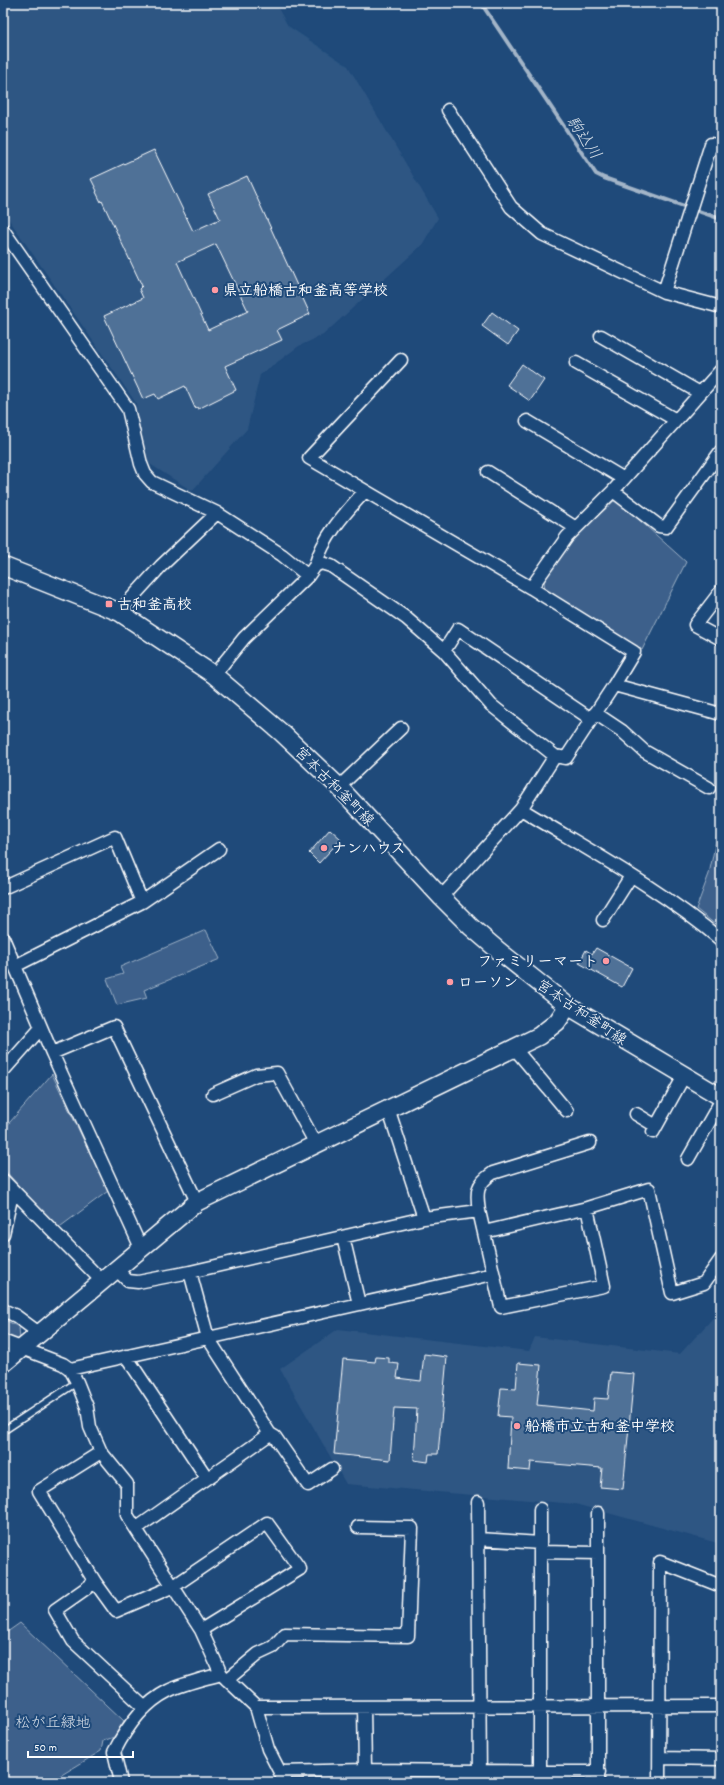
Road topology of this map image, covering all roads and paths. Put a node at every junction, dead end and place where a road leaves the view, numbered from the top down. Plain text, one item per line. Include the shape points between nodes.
1 (448, 110) dead end
2 (721, 146) edge
3 (3, 230) edge
4 (664, 292) junction
5 (721, 307) edge
6 (601, 336) dead end
7 (400, 360) dead end
8 (576, 363) dead end
9 (721, 370) edge
10 (700, 393) junction
11 (676, 420) junction
12 (527, 421) dead end
13 (721, 451) edge
14 (488, 472) dead end
15 (624, 479) junction
16 (365, 491) junction
17 (613, 491) junction
18 (217, 514) junction
19 (576, 528) junction
20 (3, 566) edge
21 (312, 571) junction
22 (530, 588) junction
23 (721, 591) edge
24 (119, 612) junction
25 (721, 639) edge
26 (444, 651) junction
27 (214, 675) junction
28 (614, 686) junction
29 (721, 714) edge
30 (593, 716) junction
31 (401, 728) dead end
32 (555, 756) junction
33 (339, 787) junction
34 (709, 788) dead end
35 (521, 809) junction
36 (219, 849) dead end
37 (631, 876) junction
38 (3, 888) edge
39 (441, 897) junction
40 (142, 902) junction
41 (603, 920) dead end
42 (3, 938) edge
43 (721, 940) edge
44 (15, 966) junction
45 (568, 1006) junction
46 (41, 1028) junction
47 (514, 1049) junction
48 (52, 1053) junction
49 (3, 1071) edge
50 (684, 1076) junction
51 (213, 1094) dead end
52 (721, 1097) edge
53 (721, 1101) edge
54 (388, 1108) junction
55 (567, 1110) dead end
56 (636, 1114) dead end
57 (590, 1143) dead end
58 (316, 1144) junction
59 (688, 1159) dead end
60 (3, 1180) edge
61 (13, 1190) junction
62 (197, 1202) junction
63 (587, 1208) junction
64 (479, 1211) junction
65 (424, 1218) junction
66 (484, 1232) junction
67 (3, 1234) edge
68 (343, 1237) junction
69 (141, 1248) junction
70 (721, 1259) edge
71 (116, 1269) junction
72 (190, 1272) junction
73 (493, 1274) junction
74 (102, 1281) junction
75 (358, 1304) junction
76 (3, 1310) edge
77 (39, 1333) junction
78 (208, 1338) junction
79 (3, 1341) edge
80 (22, 1349) junction
81 (126, 1356) junction
82 (3, 1364) edge
83 (70, 1369) junction
84 (77, 1382) junction
85 (3, 1431) edge
86 (270, 1434) junction
87 (101, 1452) junction
88 (332, 1469) dead end
89 (207, 1478) junction
90 (478, 1502) dead end
91 (540, 1509) dead end
92 (598, 1513) dead end
93 (358, 1527) dead end
94 (137, 1528) junction
95 (479, 1540) junction
96 (540, 1548) junction
97 (598, 1553) junction
98 (95, 1582) junction
99 (174, 1586) junction
100 (721, 1586) edge
101 (201, 1630) junction
102 (224, 1677) junction
103 (599, 1706) junction
104 (659, 1706) junction
105 (721, 1706) edge
106 (256, 1707) junction
107 (364, 1707) junction
108 (480, 1707) junction
109 (540, 1707) junction
110 (145, 1708) junction
111 (659, 1758) junction
112 (721, 1759) edge
113 (365, 1770) junction
114 (480, 1770) junction
115 (540, 1776) edge
116 (282, 1777) edge
117 (598, 1777) edge
118 (122, 1782) edge
119 (480, 1782) edge
120 (659, 1782) edge

1 - 4 street via 511,207 526,221 542,234
2 - 4 street via 711,144
3 - 18 street via 128,409 145,474 152,482
4 - 5 street
6 - 10 street
7 - 16 street via 309,458
8 - 11 street
9 - 10 street
10 - 11 street
11 - 15 street
12 - 15 street
13 - 17 street via 666,527 659,526
14 - 19 street
15 - 17 street
16 - 21 street via 342,517 319,552
16 - 22 street
17 - 19 street
18 - 21 street
18 - 24 street via 161,566
19 - 22 street
20 - 24 street, 宮本古和釜町線
21 - 26 street via 321,563 331,566 406,618
21 - 27 street via 244,638
22 - 28 street via 634,652
23 - 25 street via 695,625
24 - 27 street, 宮本古和釜町線
26 - 30 street via 458,629
26 - 32 street via 491,705
27 - 33 street, 宮本古和釜町線 via 282,733
28 - 29 street
28 - 30 street
30 - 32 street via 566,758
30 - 34 street via 622,731 644,751
31 - 33 street
32 - 35 street
33 - 39 street, 宮本古和釜町線
35 - 37 street
35 - 39 street
36 - 40 street
37 - 41 street
37 - 43 street
38 - 40 street via 115,837
39 - 45 street, 宮本古和釜町線 via 471,927
40 - 44 street
42 - 44 street
44 - 46 street
45 - 47 street via 548,1030
45 - 50 street, 宮本古和釜町線
46 - 48 street
46 - 49 street
47 - 54 street
47 - 55 street
48 - 62 street via 114,1027
48 - 69 street
50 - 52 street, 宮本古和釜町線
50 - 56 street via 654,1129
51 - 58 street via 256,1075 277,1073
53 - 59 street
54 - 58 street
54 - 65 street
57 - 64 street via 493,1173 483,1179 477,1196
58 - 62 street
60 - 61 street
61 - 67 street
61 - 74 street
62 - 69 street
63 - 66 street
63 - 70 street via 649,1189 672,1293 704,1283
63 - 73 street via 604,1286 501,1307
64 - 65 street
64 - 66 street
65 - 68 street
66 - 73 street
68 - 72 street
68 - 75 street
69 - 71 street
71 - 72 street via 128,1281 138,1282
71 - 74 street
72 - 78 street
73 - 75 street
74 - 77 street
75 - 78 street
76 - 77 street
77 - 80 street
78 - 81 street
78 - 86 street
79 - 80 street
80 - 82 street
80 - 83 street
81 - 83 street
81 - 89 street
83 - 84 street
84 - 85 lane
84 - 87 street via 87,1407 90,1427
86 - 88 street via 275,1437 308,1485
86 - 89 street
87 - 94 street via 127,1484 127,1515
87 - 98 street via 39,1491
89 - 94 street
90 - 95 street
91 - 96 street
92 - 97 street
93 - 102 street via 412,1528 408,1636 285,1634 273,1647
94 - 99 street
95 - 96 street
95 - 108 street
96 - 97 street
96 - 109 street
97 - 103 street
98 - 99 street via 116,1611
98 - 110 street via 55,1610 73,1641
99 - 101 street
99 - 101 street via 267,1523 300,1569
100 - 104 street via 660,1562
101 - 102 street
102 - 106 street
102 - 110 street via 170,1690
103 - 104 street
103 - 109 street
103 - 117 street
104 - 105 street
104 - 111 street
106 - 107 street
106 - 116 street via 268,1749
107 - 108 street
107 - 113 street
108 - 109 street
108 - 114 street
109 - 115 street
110 - 118 street via 138,1714 114,1752
111 - 112 street
111 - 120 street
113 - 114 street
113 - 116 street
114 - 115 street
114 - 119 street
115 - 117 street

